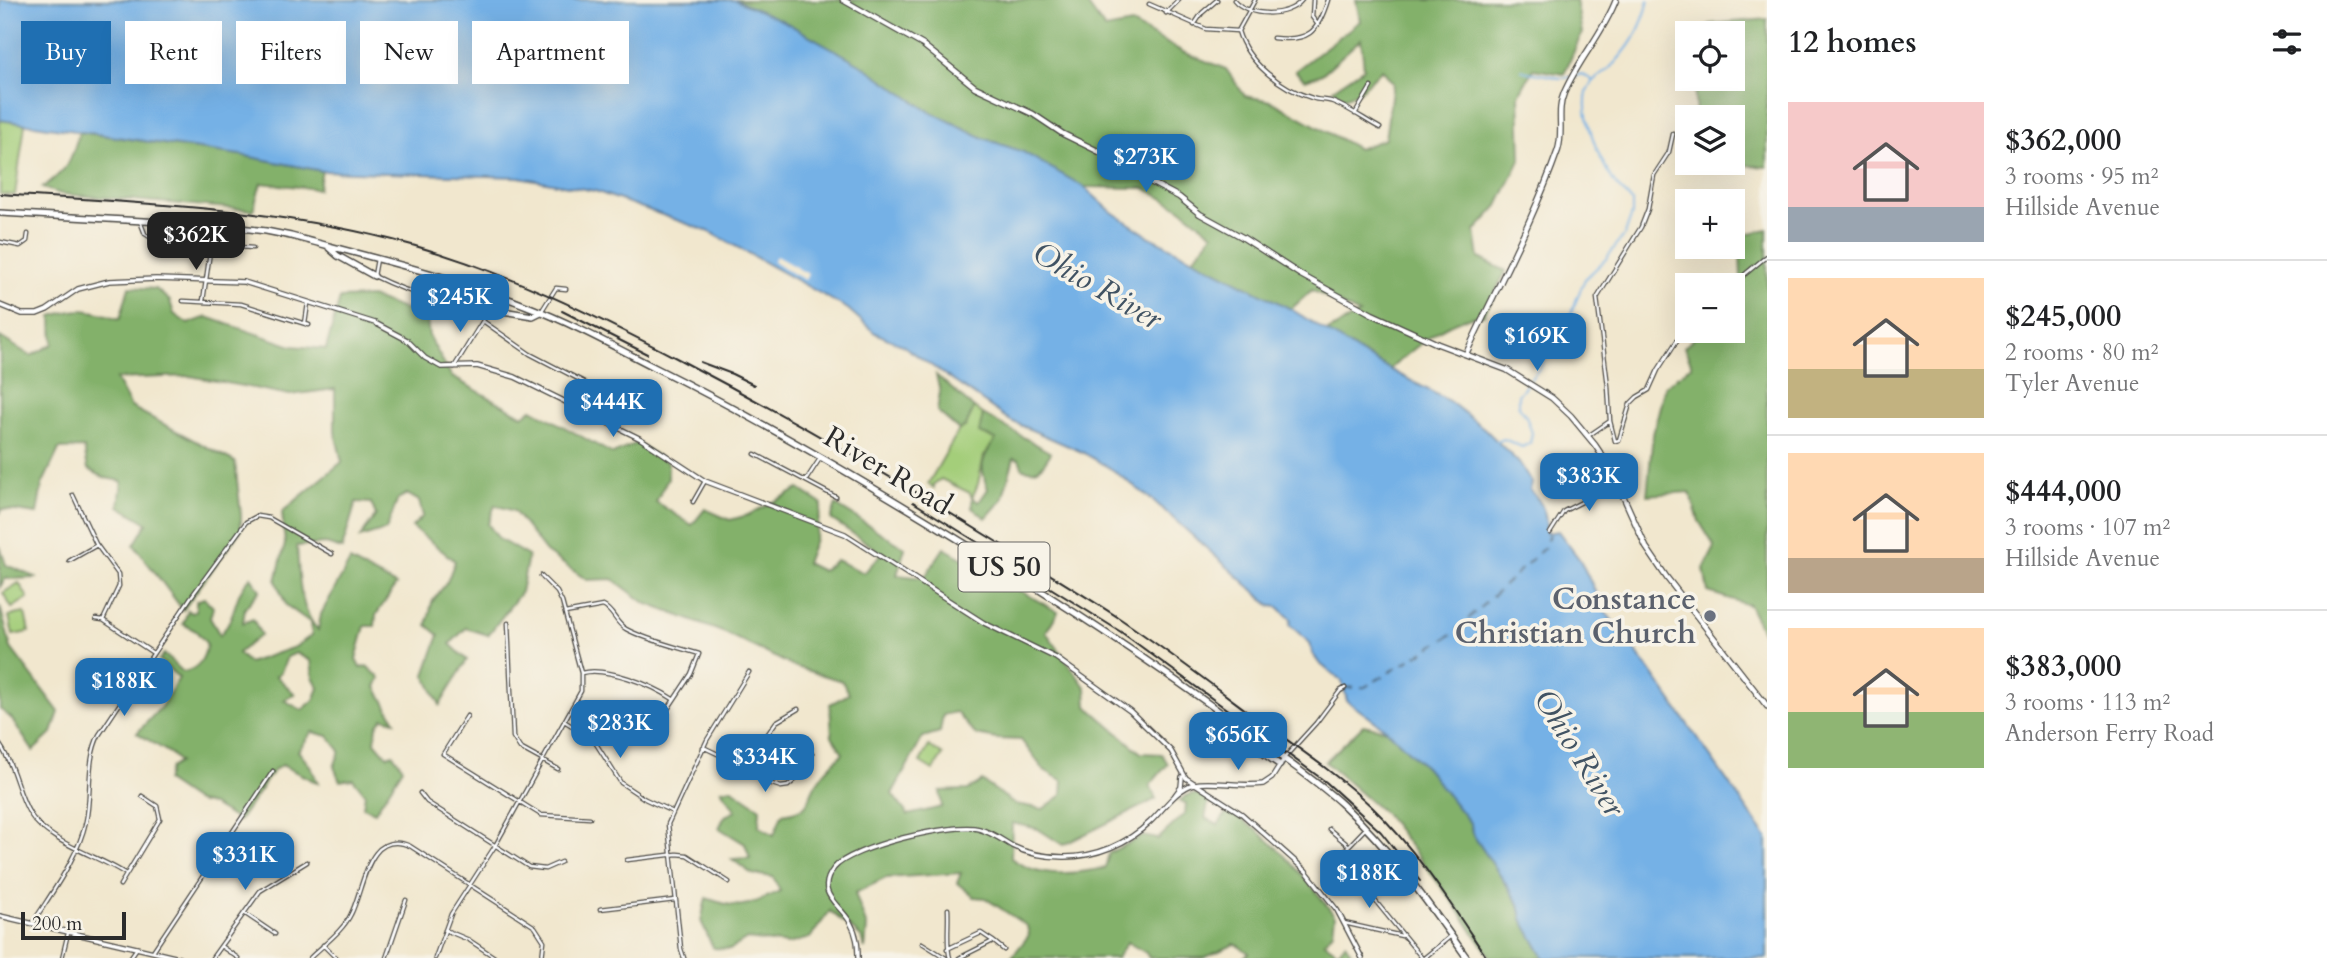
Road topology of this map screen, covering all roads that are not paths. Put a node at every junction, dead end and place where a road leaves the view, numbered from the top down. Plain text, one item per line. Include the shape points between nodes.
1 (843, 0) edge
2 (1179, 0) edge
3 (1217, 0) edge
4 (1234, 0) edge
5 (1255, 0) edge
6 (1302, 0) edge
7 (1313, 0) edge
8 (1328, 0) edge
9 (1616, 0) edge
10 (1149, 4) dead end
11 (1249, 10) junction
12 (1166, 13) junction
13 (1194, 25) junction
14 (1318, 25) junction
15 (1238, 31) junction
16 (1273, 38) dead end
17 (1371, 87) dead end
18 (1355, 114) junction
19 (1380, 128) dead end
20 (1673, 134) dead end
21 (0, 212) edge
22 (140, 221) junction
23 (28, 234) dead end
24 (0, 242) edge
25 (211, 245) junction
26 (327, 246) junction
27 (253, 248) dead end
28 (1767, 256) edge
29 (377, 259) junction
30 (1745, 274) edge
31 (374, 276) junction
32 (206, 280) junction
33 (566, 289) dead end
34 (488, 292) junction
35 (183, 301) dead end
36 (203, 302) junction
37 (308, 303) junction
38 (0, 305) edge
39 (487, 309) junction
40 (541, 312) junction
41 (483, 321) junction
42 (1675, 343) edge
43 (1466, 354) junction
44 (454, 367) junction
45 (584, 382) dead end
46 (1610, 421) junction
47 (1588, 436) junction
48 (755, 454) dead end
49 (821, 457) junction
50 (806, 480) junction
51 (705, 481) junction
52 (1617, 484) junction
53 (73, 495) dead end
54 (836, 497) dead end
55 (693, 502) dead end
56 (1550, 533) dead end
57 (97, 544) junction
58 (332, 554) dead end
59 (69, 561) dead end
60 (541, 576) dead end
61 (565, 614) junction
62 (96, 619) dead end
63 (103, 620) junction
64 (508, 623) dead end
65 (153, 653) junction
66 (749, 671) dead end
67 (581, 673) junction
68 (1345, 688) dead end
69 (674, 700) junction
70 (1767, 706) edge
71 (798, 709) dead end
72 (467, 716) dead end
73 (564, 721) junction
74 (652, 733) dead end
75 (0, 745) edge
76 (703, 747) junction
77 (811, 754) dead end
78 (541, 760) junction
79 (1282, 762) junction
80 (745, 767) junction
81 (558, 769) dead end
82 (273, 771) dead end
83 (1182, 775) junction
84 (1193, 784) junction
85 (1210, 784) junction
86 (420, 793) dead end
87 (1207, 793) junction
88 (142, 796) dead end
89 (1174, 796) junction
90 (518, 801) junction
91 (673, 812) junction
92 (590, 818) dead end
93 (1366, 828) junction
94 (1329, 829) dead end
95 (495, 846) junction
96 (1349, 846) junction
97 (76, 847) junction
98 (670, 855) junction
99 (626, 860) dead end
100 (307, 862) dead end
101 (561, 862) dead end
102 (126, 874) junction
103 (729, 882) dead end
104 (120, 885) dead end
105 (470, 885) junction
106 (406, 900) dead end
107 (675, 900) junction
108 (600, 909) dead end
109 (948, 909) dead end
110 (244, 913) junction
111 (0, 916) edge
112 (1344, 923) junction
113 (32, 924) junction
114 (445, 930) junction
115 (68, 933) junction
116 (275, 934) dead end
117 (1451, 936) junction
118 (1404, 937) junction
119 (993, 942) junction
120 (922, 943) dead end
121 (323, 945) junction
122 (222, 947) junction
123 (137, 948) junction
124 (947, 949) junction
125 (1004, 950) dead end
126 (153, 951) junction
127 (62, 958) edge
128 (130, 958) edge
129 (178, 958) edge
130 (212, 958) edge
131 (238, 958) edge
132 (310, 958) edge
133 (336, 958) edge
134 (386, 958) edge
135 (435, 958) edge
136 (496, 958) edge
137 (542, 958) edge
138 (684, 958) edge
139 (858, 958) edge
140 (948, 958) edge
141 (959, 958) edge
142 (1362, 958) edge
143 (1423, 958) edge
144 (1467, 958) edge

1 - 43 main road via 923,45 975,87 1118,161 1301,275 1372,314
2 - 12 street
3 - 13 street
4 - 11 street
5 - 11 street
6 - 11 street via 1284,12
7 - 14 street via 1312,15
8 - 14 street
9 - 43 main road via 1564,91 1557,153
10 - 12 street
11 - 15 street
12 - 13 street
13 - 15 street
14 - 16 street via 1302,39
15 - 18 street via 1271,78
17 - 18 street
18 - 19 street
20 - 46 street via 1669,152 1654,175 1641,227 1597,298
21 - 22 main road, River Road / US 50
22 - 25 street via 143,232 153,240
22 - 26 main road, River Road / US 50 via 266,231
23 - 24 street via 20,246
25 - 27 street
25 - 32 street
26 - 29 main road, River Road / US 50
26 - 31 main road
28 - 30 street
29 - 31 street
29 - 34 main road, River Road / US 50
31 - 39 street via 428,299
32 - 36 street
32 - 37 street via 244,282
32 - 38 street via 101,282 32,314
33 - 40 street via 556,288
34 - 39 street
34 - 40 main road, River Road / US 50
35 - 36 street
36 - 37 street via 241,304 307,324
37 - 44 street via 375,323 407,340 429,361
39 - 40 main road via 533,316
39 - 41 street
40 - 49 main road, River Road / US 50
41 - 44 street
41 - 45 street via 530,354
42 - 46 street via 1649,390 1630,404 1618,442
43 - 47 main road via 1507,370 1552,398
44 - 51 street via 486,368 522,380 641,439
46 - 47 street
47 - 52 main road
48 - 50 street
49 - 50 street
49 - 79 main road, River Road / US 50 via 1084,617 1173,677 1244,729 1253,745
50 - 54 street
51 - 55 street
51 - 83 street via 845,534 984,623 1066,664 1130,711 1171,751
52 - 56 street via 1564,511
52 - 70 main road via 1656,562
53 - 57 street
57 - 59 street
57 - 63 street via 118,574 119,586
58 - 65 street via 269,518 251,518
60 - 61 street via 557,592
61 - 67 street
61 - 69 street via 603,606 627,630 699,654
62 - 63 street
63 - 65 street
64 - 78 street via 512,733 520,748
65 - 97 street via 97,739 86,821
66 - 76 street
67 - 69 street via 607,672
67 - 73 street via 581,691
68 - 79 street
69 - 74 street
71 - 80 street via 776,722
72 - 90 street via 443,754
73 - 78 street
73 - 91 street via 593,739 624,785
75 - 97 street via 33,818
76 - 80 street
76 - 91 street
77 - 80 street via 796,779 784,786 769,783
78 - 81 street
78 - 90 street
79 - 85 street via 1262,784
79 - 93 main road via 1329,793
82 - 126 street
83 - 84 street
83 - 89 street
84 - 85 street
84 - 87 street
84 - 89 street
85 - 87 street
86 - 95 street
87 - 112 street via 1242,814 1306,871
88 - 102 street via 157,806 160,820
89 - 139 street via 1132,836 1087,855 1038,854 967,827 895,839 848,859 833,869 827,892 855,931
90 - 92 street via 546,817
90 - 95 street
91 - 98 street via 667,829
93 - 96 street
93 - 117 main road via 1412,879
94 - 96 street
95 - 101 street via 535,870
95 - 105 street
96 - 118 street via 1341,855 1346,869
97 - 102 street
97 - 113 street
98 - 99 street
98 - 103 street via 692,857
98 - 107 street
100 - 110 street via 260,891
102 - 104 street
105 - 114 street
105 - 121 street via 410,846 386,845 371,860 347,921
105 - 137 street via 538,929 544,942
106 - 134 street
107 - 108 street
107 - 138 street
109 - 124 street
110 - 116 street
110 - 122 street
111 - 113 street
112 - 118 street
112 - 142 street
113 - 115 street
114 - 135 street
114 - 136 street
115 - 123 street
115 - 127 street
117 - 143 street
117 - 144 main road
118 - 143 street
119 - 124 street via 981,933
119 - 125 street
119 - 141 street
120 - 140 street
121 - 132 street
121 - 133 street
122 - 130 street
122 - 131 street
123 - 126 street
123 - 128 street
124 - 140 street
126 - 129 street

